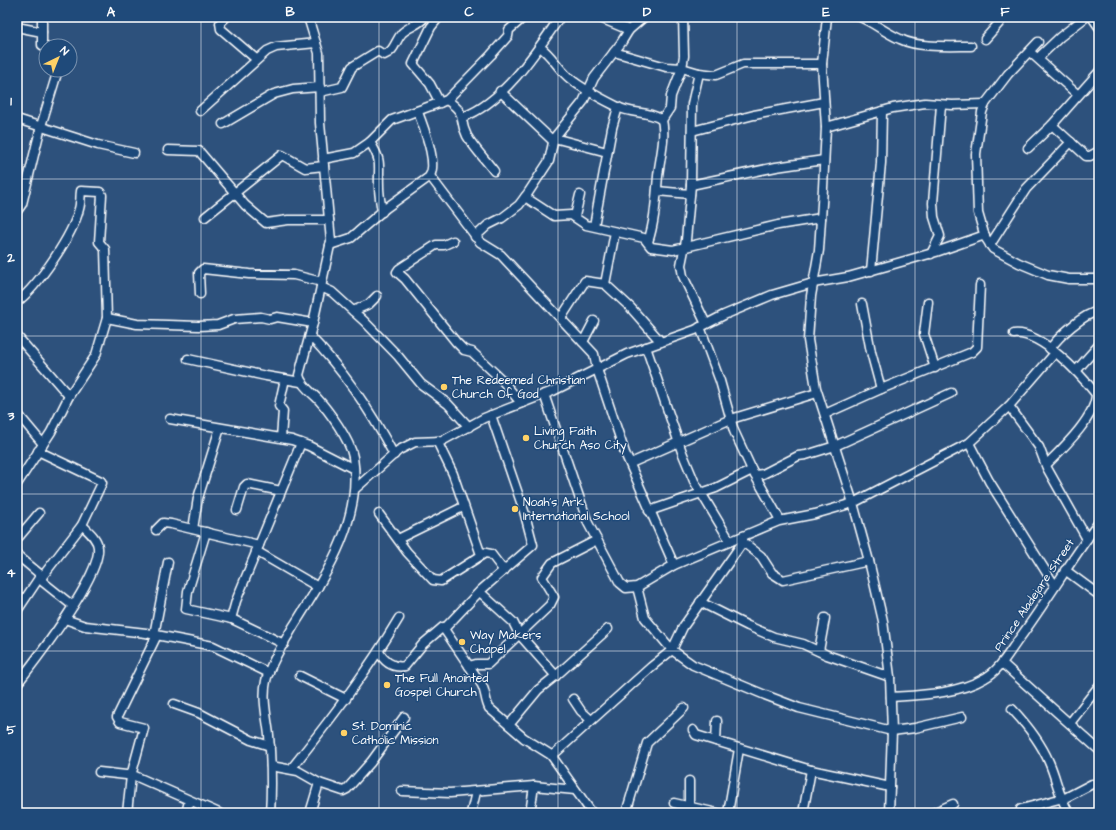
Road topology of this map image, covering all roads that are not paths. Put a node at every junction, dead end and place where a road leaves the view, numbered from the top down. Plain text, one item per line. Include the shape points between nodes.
1 (42, 17) edge
2 (226, 17) edge
3 (308, 17) edge
4 (439, 17) edge
5 (524, 17) edge
6 (560, 17) edge
7 (598, 17) edge
8 (644, 17) edge
9 (683, 17) edge
10 (827, 17) edge
11 (860, 17) edge
12 (1001, 17) edge
13 (1086, 17) edge
14 (422, 18) edge
15 (877, 20) edge
16 (17, 27) edge
17 (431, 27) junction
18 (628, 30) junction
19 (42, 32) junction
20 (42, 38) edge
21 (985, 39) dead end
22 (1038, 42) dead end
23 (316, 43) junction
24 (970, 46) dead end
25 (540, 47) junction
26 (614, 52) junction
27 (1030, 52) junction
28 (1038, 58) junction
29 (256, 60) junction
30 (822, 64) junction
31 (682, 68) junction
32 (1099, 72) edge
33 (699, 73) junction
34 (56, 78) edge
35 (320, 90) junction
36 (588, 90) junction
37 (500, 91) junction
38 (1078, 95) junction
39 (443, 101) junction
40 (824, 102) junction
41 (985, 104) junction
42 (941, 105) junction
43 (618, 107) junction
44 (882, 111) junction
45 (200, 112) dead end
46 (418, 112) junction
47 (463, 117) junction
48 (17, 120) edge
49 (662, 120) junction
50 (223, 124) dead end
51 (1052, 125) junction
52 (41, 126) junction
53 (826, 127) junction
54 (692, 131) junction
55 (554, 140) junction
56 (370, 142) junction
57 (1071, 142) junction
58 (1028, 148) dead end
59 (168, 150) dead end
60 (1099, 151) edge
61 (607, 152) junction
62 (134, 153) dead end
63 (824, 160) junction
64 (323, 162) junction
65 (494, 171) dead end
66 (430, 176) junction
67 (691, 190) junction
68 (657, 191) junction
69 (235, 193) junction
70 (580, 195) dead end
71 (525, 197) junction
72 (17, 212) edge
73 (382, 212) junction
74 (574, 216) junction
75 (205, 218) dead end
76 (821, 218) junction
77 (329, 220) junction
78 (594, 226) junction
79 (615, 232) junction
80 (985, 235) junction
81 (475, 237) junction
82 (453, 241) dead end
83 (648, 242) junction
84 (330, 245) junction
85 (990, 245) junction
86 (685, 247) junction
87 (673, 250) junction
88 (931, 254) junction
89 (681, 258) junction
90 (871, 271) junction
91 (1099, 279) edge
92 (813, 283) junction
93 (605, 284) junction
94 (980, 284) dead end
95 (322, 285) junction
96 (200, 294) dead end
97 (377, 296) dead end
98 (17, 302) edge
99 (928, 302) dead end
100 (862, 304) dead end
101 (353, 311) junction
102 (1099, 311) edge
103 (107, 318) junction
104 (561, 318) junction
105 (594, 321) dead end
106 (313, 323) junction
107 (703, 326) junction
108 (1014, 334) dead end
109 (17, 336) edge
110 (310, 336) junction
111 (583, 342) junction
112 (661, 342) junction
113 (1099, 345) edge
114 (646, 347) junction
115 (1052, 351) junction
116 (188, 359) dead end
117 (935, 368) junction
118 (597, 369) junction
119 (1076, 371) junction
120 (285, 379) junction
121 (301, 382) junction
122 (881, 389) junction
123 (1098, 392) edge
124 (818, 393) junction
125 (951, 393) dead end
126 (544, 394) junction
127 (69, 396) junction
128 (521, 403) junction
129 (1009, 406) junction
130 (17, 414) edge
131 (825, 414) junction
132 (491, 415) junction
133 (170, 419) dead end
134 (731, 419) junction
135 (469, 427) junction
136 (220, 428) junction
137 (281, 438) junction
138 (437, 441) junction
139 (302, 443) junction
140 (679, 443) junction
141 (969, 443) junction
142 (43, 444) junction
143 (835, 446) junction
144 (38, 451) junction
145 (394, 455) junction
146 (630, 463) junction
147 (1046, 465) junction
148 (354, 469) junction
149 (753, 473) junction
150 (17, 484) edge
151 (355, 489) junction
152 (281, 491) junction
153 (701, 494) junction
154 (853, 503) junction
155 (463, 507) junction
156 (237, 510) dead end
157 (649, 511) junction
158 (40, 513) dead end
159 (379, 514) dead end
160 (780, 520) junction
161 (1099, 522) edge
162 (82, 526) junction
163 (193, 529) junction
164 (156, 530) dead end
165 (206, 532) junction
166 (17, 539) edge
167 (398, 539) junction
168 (743, 539) junction
169 (1086, 539) junction
170 (597, 540) junction
171 (730, 541) junction
172 (257, 548) junction
173 (485, 553) junction
174 (17, 555) edge
175 (869, 560) junction
176 (168, 562) dead end
177 (674, 565) junction
178 (1065, 570) junction
179 (504, 571) junction
180 (41, 576) junction
181 (1055, 586) junction
182 (318, 587) junction
183 (637, 587) junction
184 (480, 592) junction
185 (1099, 595) edge
186 (700, 602) junction
187 (72, 606) junction
188 (17, 611) edge
189 (399, 618) dead end
190 (825, 618) dead end
191 (65, 619) junction
192 (230, 619) junction
193 (445, 627) junction
194 (608, 629) dead end
195 (519, 634) junction
196 (156, 635) junction
197 (284, 644) junction
198 (672, 650) junction
199 (379, 652) junction
200 (819, 652) junction
201 (1002, 663) junction
202 (484, 664) junction
203 (469, 666) junction
204 (269, 673) junction
205 (300, 676) dead end
206 (556, 676) junction
207 (476, 677) junction
208 (890, 677) junction
209 (17, 684) edge
210 (1099, 686) edge
211 (891, 697) junction
212 (346, 699) junction
213 (573, 699) dead end
214 (174, 704) dead end
215 (684, 708) dead end
216 (1012, 709) dead end
217 (404, 717) dead end
218 (962, 717) dead end
219 (591, 720) junction
220 (717, 721) dead end
221 (1070, 723) junction
222 (509, 724) junction
223 (693, 730) dead end
224 (892, 731) junction
225 (716, 741) junction
226 (270, 746) junction
227 (739, 749) junction
228 (1099, 750) edge
229 (552, 756) junction
230 (271, 766) junction
231 (291, 769) junction
232 (811, 770) junction
233 (99, 772) dead end
234 (131, 776) junction
235 (688, 781) dead end
236 (319, 783) junction
237 (1092, 784) dead end
238 (534, 786) junction
239 (890, 786) junction
240 (575, 790) junction
241 (402, 791) dead end
242 (476, 792) junction
243 (1061, 799) junction
244 (188, 801) junction
245 (674, 803) dead end
246 (953, 804) dead end
247 (1021, 809) dead end
248 (689, 810) edge
249 (128, 813) edge
250 (186, 813) edge
251 (218, 813) edge
252 (270, 813) edge
253 (310, 813) edge
254 (471, 813) edge
255 (530, 813) edge
256 (592, 813) edge
257 (626, 813) edge
258 (717, 813) edge
259 (728, 813) edge
260 (803, 813) edge
261 (889, 813) edge
262 (933, 813) edge
263 (1070, 813) edge

1 - 19 street
2 - 29 street via 220,23 221,29
3 - 23 street
4 - 17 street
5 - 39 street via 510,30 508,36 491,55
6 - 25 street
7 - 18 street
8 - 18 street
9 - 31 street
10 - 30 street
11 - 15 street
12 - 21 street via 1000,22
13 - 28 street
14 - 17 street
14 - 35 street via 414,27 402,33 390,53 384,55 378,51 352,67 342,87
15 - 24 street via 900,39 913,44
16 - 19 street
17 - 39 street via 413,61 413,66
18 - 26 street
19 - 20 street
22 - 27 street
23 - 29 street via 276,47
23 - 35 street via 319,53
25 - 36 street via 550,55 565,75
25 - 37 street via 523,70
26 - 31 street via 666,67
26 - 36 street via 604,63
27 - 28 street
27 - 41 street via 1008,74
28 - 38 street
29 - 45 street
30 - 33 street via 743,64 720,75
30 - 40 street
31 - 33 street
31 - 49 street via 671,96 670,108
32 - 38 street
33 - 54 street via 692,104
34 - 52 street
35 - 50 street via 293,89 274,94
35 - 64 street
36 - 43 street
36 - 55 street via 583,102
37 - 47 street via 482,108
37 - 55 street
38 - 51 street
39 - 46 street
39 - 47 street via 458,108
40 - 53 street
40 - 54 street via 754,115
41 - 42 street
41 - 80 street via 976,154 978,214
42 - 44 street via 925,103
42 - 88 street via 933,203 940,236
43 - 49 street via 649,114
43 - 61 street
44 - 53 street
44 - 90 street via 881,163
46 - 56 street via 392,120
46 - 66 street via 431,154 433,168
47 - 65 street via 462,123 468,136
48 - 52 street
49 - 68 street
51 - 57 street
51 - 58 street
52 - 62 street via 98,145
52 - 72 street via 22,204
53 - 63 street
54 - 67 street
55 - 61 street
55 - 71 street via 549,161
56 - 64 street via 354,153
56 - 73 street via 381,166 379,186
57 - 60 street via 1086,156
57 - 85 street via 1026,189
59 - 69 street via 199,151
61 - 78 street
63 - 67 street via 776,167
63 - 76 street
64 - 69 street via 305,168 282,155
64 - 77 street
66 - 73 street
66 - 81 street
67 - 68 street
67 - 86 street
68 - 83 street
69 - 75 street
69 - 77 street via 246,207 268,223 288,220
70 - 74 street
71 - 74 street via 554,216
71 - 81 street via 502,218 488,225
73 - 84 street via 351,238
74 - 78 street via 583,224
76 - 86 street via 778,225
76 - 92 street
77 - 84 street
78 - 79 street
79 - 83 street via 644,238
79 - 93 street
80 - 85 street
80 - 88 street
81 - 104 street via 487,248 501,255
82 - 128 street via 444,245 436,244 397,272 456,342 464,350 472,352 501,379
83 - 87 street via 651,246
84 - 95 street
85 - 91 street via 992,249 1019,263 1048,275 1069,279
86 - 87 street
86 - 89 street
87 - 89 street
88 - 90 street
89 - 107 street via 683,276
90 - 92 street
92 - 107 street via 772,295
92 - 124 street via 808,340
93 - 104 street via 585,281
93 - 112 street via 630,307
94 - 117 street via 977,347 967,356
95 - 96 street via 294,275 203,269 199,273
95 - 101 street
95 - 106 street
97 - 101 street via 369,304
98 - 103 street via 26,294 69,234 79,209 81,191 99,192 102,195 99,242 105,249
99 - 117 street via 924,334
100 - 122 street
101 - 135 street via 398,356 421,384 448,404
102 - 115 street via 1086,317 1058,338
103 - 106 street via 137,324 199,326 260,317
103 - 127 street via 96,355
104 - 111 street
105 - 111 street
106 - 110 street
107 - 112 street
107 - 134 street
108 - 115 street via 1030,336
109 - 127 street
110 - 121 street via 299,375
110 - 145 street via 354,391
111 - 118 street via 594,354
112 - 114 street
113 - 119 street
114 - 118 street
114 - 140 street
115 - 119 street
115 - 129 street
116 - 120 street
117 - 122 street
118 - 126 street
118 - 146 street
119 - 123 street
120 - 121 street
120 - 137 street via 280,406 283,410
121 - 148 street via 346,438 353,456
122 - 131 street
123 - 147 street via 1096,404 1090,415
124 - 131 street
124 - 134 street
125 - 143 street
126 - 128 street
126 - 170 street via 588,523
127 - 142 street
128 - 132 street
129 - 141 street
129 - 147 street via 1039,447
130 - 142 street
131 - 143 street
132 - 135 street
132 - 179 street via 534,542
133 - 136 street
134 - 140 street
134 - 149 street
135 - 138 street
136 - 137 street
136 - 163 street via 198,498
137 - 139 street
138 - 145 street via 415,442
138 - 155 street via 453,474
139 - 148 street
139 - 152 street
140 - 146 street
140 - 153 street
141 - 154 street
141 - 181 street via 989,481
142 - 144 street
143 - 149 street via 798,456 763,474
143 - 154 street
144 - 150 street
144 - 162 street via 102,482
145 - 151 street
146 - 157 street
147 - 169 street
148 - 151 street
149 - 153 street
149 - 160 street
151 - 182 street via 346,529
152 - 156 street via 247,484
152 - 172 street
153 - 157 street
153 - 171 street
154 - 160 street via 815,514
154 - 175 street
155 - 167 street
155 - 173 street via 479,550
157 - 177 street
158 - 166 street
159 - 167 street
160 - 168 street
161 - 169 street, Prince Aladejare Street
162 - 180 street
162 - 187 street via 91,534 98,548 91,574
163 - 164 street via 163,523
163 - 165 street
165 - 172 street
165 - 192 street via 185,608
167 - 173 street via 433,580 437,581 441,581
168 - 171 street
168 - 175 street via 761,556 772,573 783,580
168 - 186 street
169 - 178 street, Prince Aladejare Street
170 - 183 street via 620,583 626,588
170 - 195 street via 550,565 542,577 552,593 553,601
171 - 177 street
172 - 182 street
172 - 192 street
173 - 179 street via 491,554
174 - 180 street
175 - 208 street via 883,621
176 - 196 street
177 - 183 street
178 - 181 street, Prince Aladejare Street
178 - 185 street
179 - 184 street
180 - 187 street via 43,582
180 - 188 street
181 - 201 street, Prince Aladejare Street
182 - 197 street
183 - 198 street via 645,618
184 - 193 street
184 - 195 street via 509,618
186 - 198 street via 683,627
186 - 200 street via 774,637 803,644
187 - 191 street
189 - 199 street
190 - 200 street
191 - 196 street via 86,626
191 - 209 street
192 - 197 street
193 - 199 street via 423,644 405,666 395,667 383,660
193 - 203 street via 445,632
194 - 206 street
195 - 202 street via 488,664
195 - 206 street
196 - 204 street via 218,648
196 - 234 street via 118,717 120,722 144,728
197 - 204 street
198 - 219 street
198 - 224 street via 693,665 799,708
199 - 212 street
200 - 208 street
201 - 211 street, Prince Aladejare Street via 986,678 967,686 925,695
201 - 221 street
202 - 203 street
202 - 207 street
203 - 207 street
204 - 226 street via 264,697
205 - 212 street
206 - 222 street via 538,690
207 - 222 street via 486,693 489,708
208 - 211 street
210 - 221 street
211 - 224 street
212 - 231 street
213 - 219 street
214 - 226 street via 199,713 251,740
215 - 257 street via 647,743
216 - 243 street via 1042,749
217 - 236 street via 371,762 347,789 343,791
218 - 224 street
219 - 229 street
220 - 225 street
221 - 228 street
222 - 229 street via 524,738
223 - 225 street via 696,735
224 - 239 street
225 - 227 street
226 - 230 street
227 - 232 street
227 - 259 street
229 - 240 street
230 - 231 street
230 - 252 street
231 - 236 street
232 - 239 street
232 - 260 street
233 - 234 street
234 - 244 street
234 - 249 street
235 - 248 street
236 - 253 street
237 - 243 street
238 - 240 street
238 - 242 street
238 - 255 street
239 - 261 street
240 - 256 street
241 - 242 street
242 - 254 street
243 - 247 street
243 - 263 street
244 - 250 street
244 - 251 street
245 - 248 street
246 - 262 street
248 - 258 street

